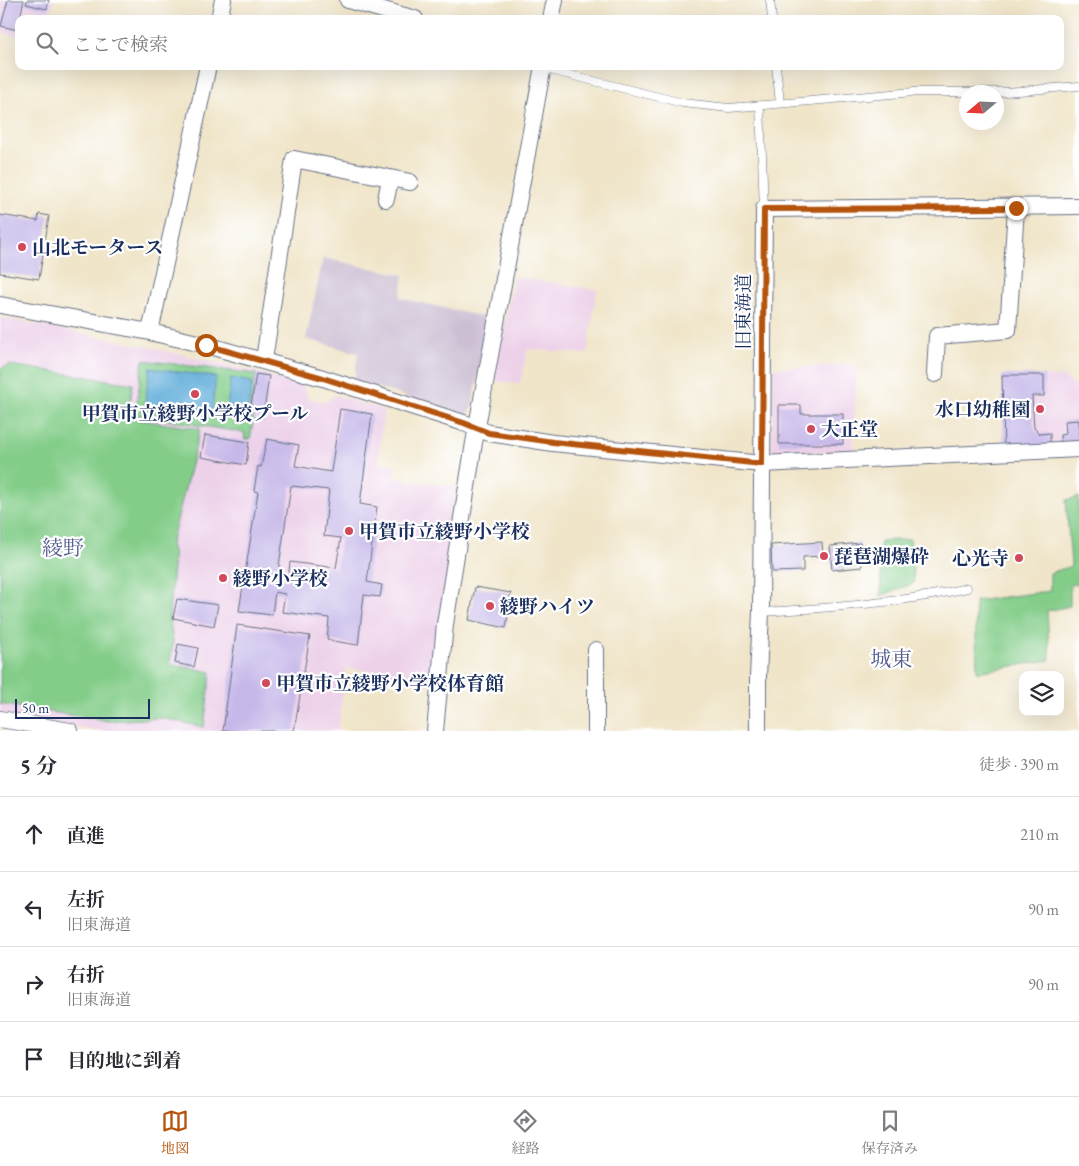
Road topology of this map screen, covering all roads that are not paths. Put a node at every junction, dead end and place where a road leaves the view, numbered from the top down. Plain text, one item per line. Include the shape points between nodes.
1 (223, 0) edge
2 (348, 0) edge
3 (555, 0) edge
4 (770, 0) edge
5 (220, 15) edge
6 (401, 15) edge
7 (553, 15) edge
8 (772, 15) edge
9 (207, 70) edge
10 (542, 70) edge
11 (555, 70) edge
12 (776, 70) edge
13 (1079, 86) edge
14 (780, 103) junction
15 (760, 106) junction
16 (390, 179) junction
17 (410, 182) dead end
18 (386, 200) dead end
19 (1079, 206) edge
20 (1016, 208) junction
21 (764, 209) junction
22 (0, 305) edge
23 (150, 332) junction
24 (264, 360) junction
25 (935, 374) dead end
26 (477, 428) junction
27 (1079, 449) edge
28 (762, 464) junction
29 (968, 588) dead end
30 (761, 612) junction
31 (596, 650) dead end
32 (0, 719) edge
33 (70, 731) edge
34 (435, 731) edge
35 (596, 731) edge
36 (758, 731) edge

1 - 5 street
2 - 6 street
3 - 7 street
4 - 8 lane
9 - 23 street
10 - 26 street
11 - 15 lane via 683,103 729,108
12 - 14 lane
13 - 14 lane via 1006,92 914,92
14 - 15 lane
15 - 21 lane
16 - 17 street
16 - 18 street
16 - 24 street via 294,159
19 - 20 street
20 - 21 street
20 - 25 street via 1008,330 937,336
21 - 28 street, 旧東海道
22 - 23 street
23 - 24 street
24 - 26 street
26 - 28 street via 489,433 553,442
26 - 34 street via 445,624
27 - 28 street
28 - 30 street, 旧東海道
29 - 30 lane via 940,594
30 - 36 street, 旧東海道
31 - 35 street
32 - 33 street

